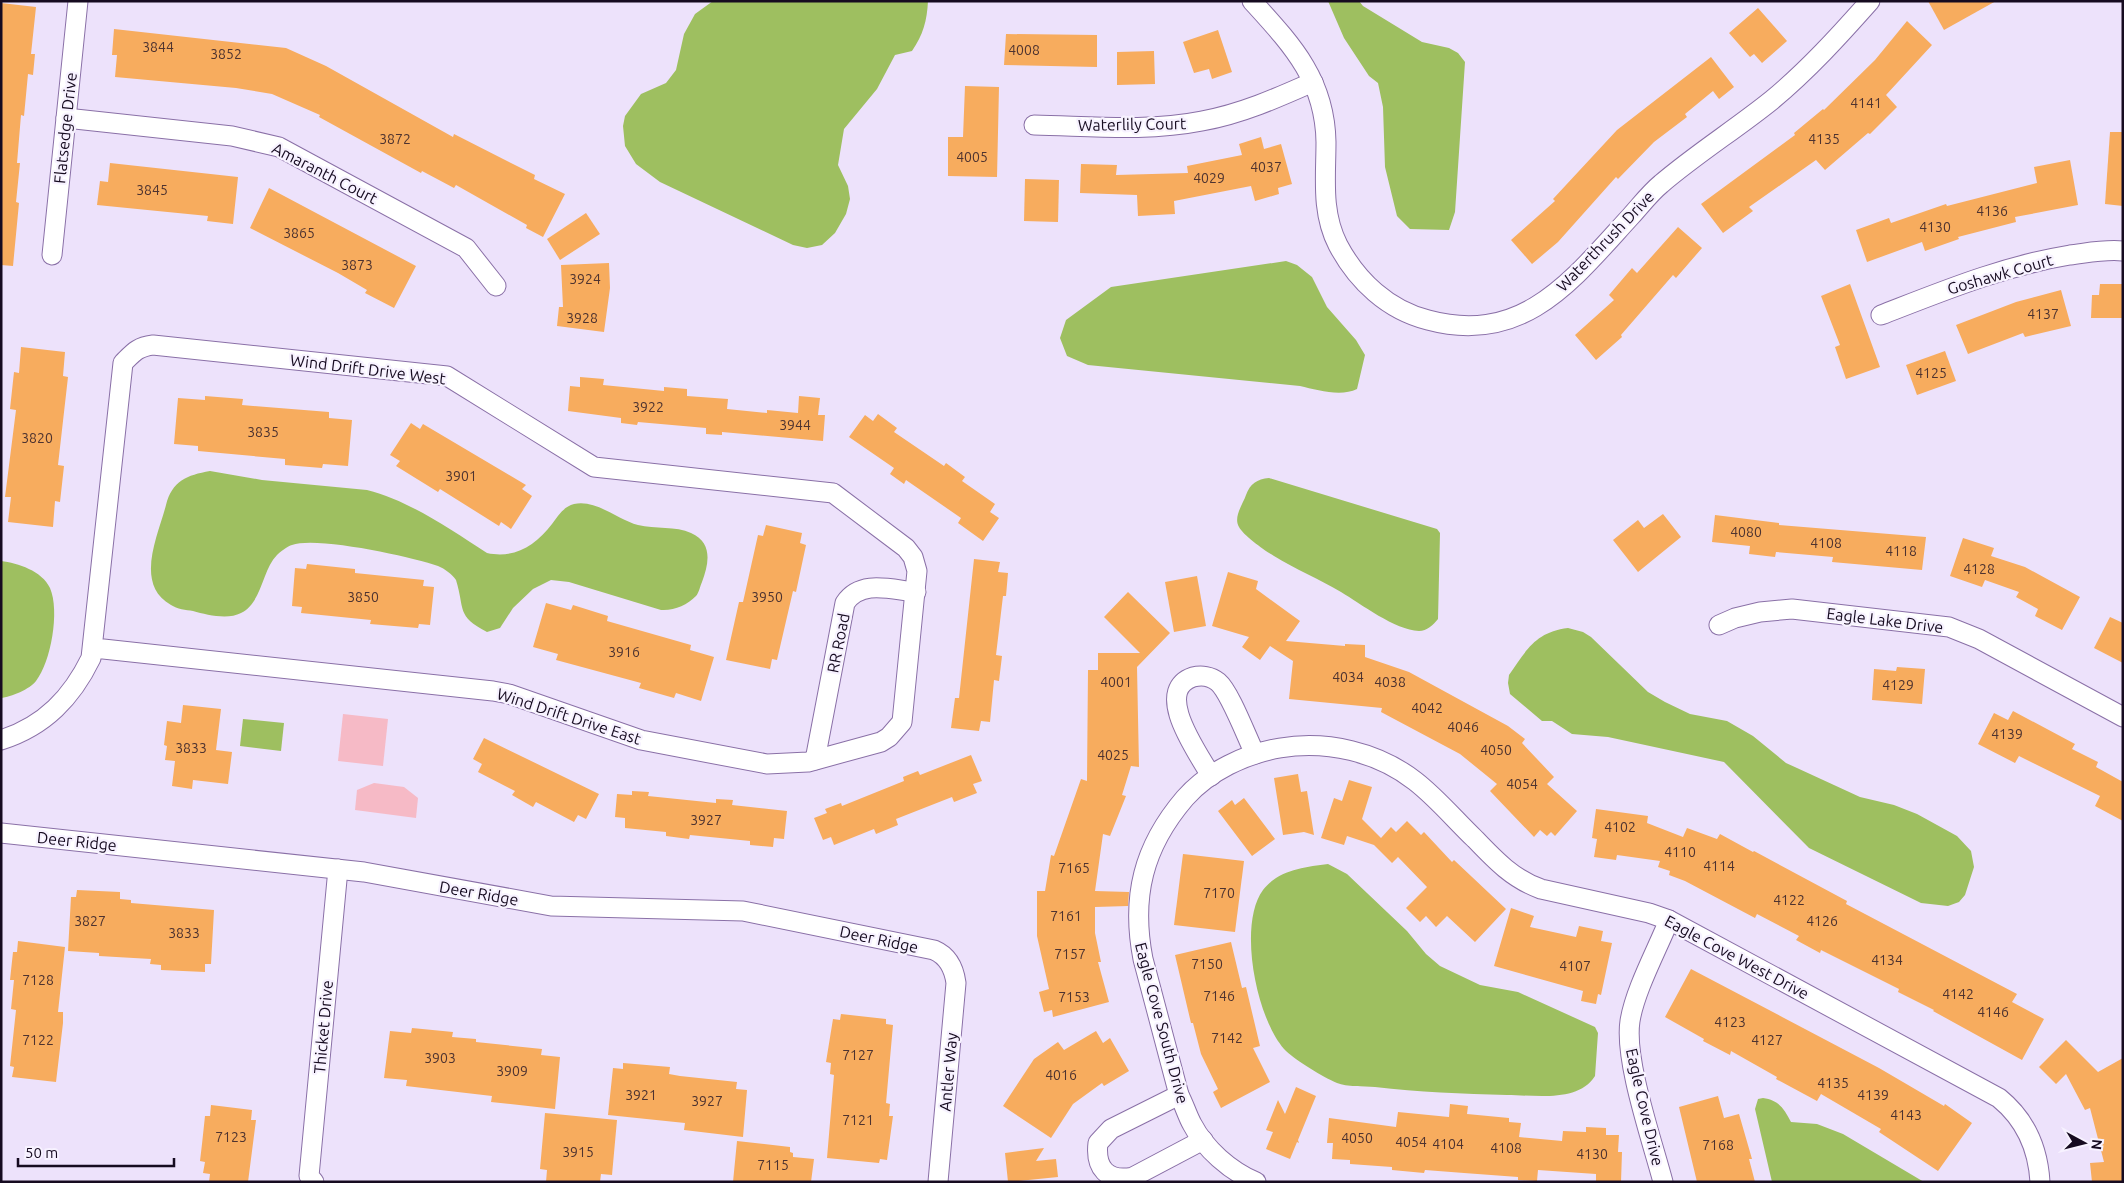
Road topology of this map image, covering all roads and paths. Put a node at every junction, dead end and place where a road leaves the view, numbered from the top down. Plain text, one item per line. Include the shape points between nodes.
1 (78, 1) edge
2 (1252, 1) edge
3 (1870, 1) edge
4 (1313, 82) junction
5 (66, 118) junction
6 (1034, 125) dead end
7 (2123, 251) edge
8 (52, 255) dead end
9 (496, 286) dead end
10 (1881, 315) dead end
11 (916, 592) junction
12 (1718, 625) dead end
13 (94, 648) junction
14 (2123, 717) edge
15 (1, 740) edge
16 (1255, 754) junction
17 (815, 760) junction
18 (1211, 776) junction
19 (1, 833) edge
20 (338, 869) junction
21 (1669, 920) junction
22 (950, 963) joint
23 (1179, 1095) junction
24 (1203, 1140) junction
25 (314, 1182) edge
26 (938, 1182) edge
27 (1256, 1182) edge
28 (1663, 1182) edge
29 (2040, 1182) edge

1 - 5 street, Flatsedge Drive
2 - 4 street, Waterthrush Drive via 1299,55
3 - 4 street, Waterthrush Drive via 1826,51 1772,100 1656,188 1559,291 1526,314 1482,326 1451,325 1415,316 1372,290 1353,269 1338,244 1328,216 1326,141 1322,108
4 - 6 street, Waterlily Court via 1251,108 1195,122 1141,127
5 - 8 street, Flatsedge Drive
5 - 9 street, Amaranth Court via 232,136 280,147 466,248
7 - 10 street, Goshawk Court via 2098,251 2023,264 1971,280
11 - 13 street, Wind Drift Drive West via 917,571 906,548 833,493 594,467 451,378 438,374 153,345 139,347 123,363
11 - 17 street, Wind Drift Drive East via 902,722 881,742
11 - 17 street, RR Road via 863,588 853,592 845,602
12 - 14 street, Eagle Lake Drive via 1760,612 1792,609 1949,627 1979,639
13 - 15 street, Wind Drift Drive West via 79,682 67,699 38,724
13 - 17 street, Wind Drift Drive East via 492,691 641,740 767,764
16 - 18 street, Eagle Cove West Drive
16 - 18 street via 1218,682 1205,676 1191,678 1176,693 1175,703
16 - 21 street, Eagle Cove West Drive via 1287,746 1318,745 1347,749 1374,758 1417,782 1499,864 1521,880 1540,888
18 - 23 street, Eagle Cove South Drive via 1188,795 1165,823 1151,850 1138,899 1143,959
19 - 20 street, Deer Ridge
20 - 22 street, Deer Ridge via 551,906 743,911 929,949
20 - 25 street, Thicket Drive via 309,1176
21 - 28 street, Eagle Cove Drive via 1634,1006 1629,1030 1633,1064
21 - 29 street, Eagle Cove West Drive via 2000,1098 2019,1117 2034,1146
22 - 26 street, Antler Way via 956,983
23 - 24 street, Eagle Cove South Drive via 1193,1127
23 - 24 street via 1111,1129 1098,1143 1098,1160 1110,1174 1124,1179
24 - 27 street, Eagle Cove South Drive via 1219,1158

